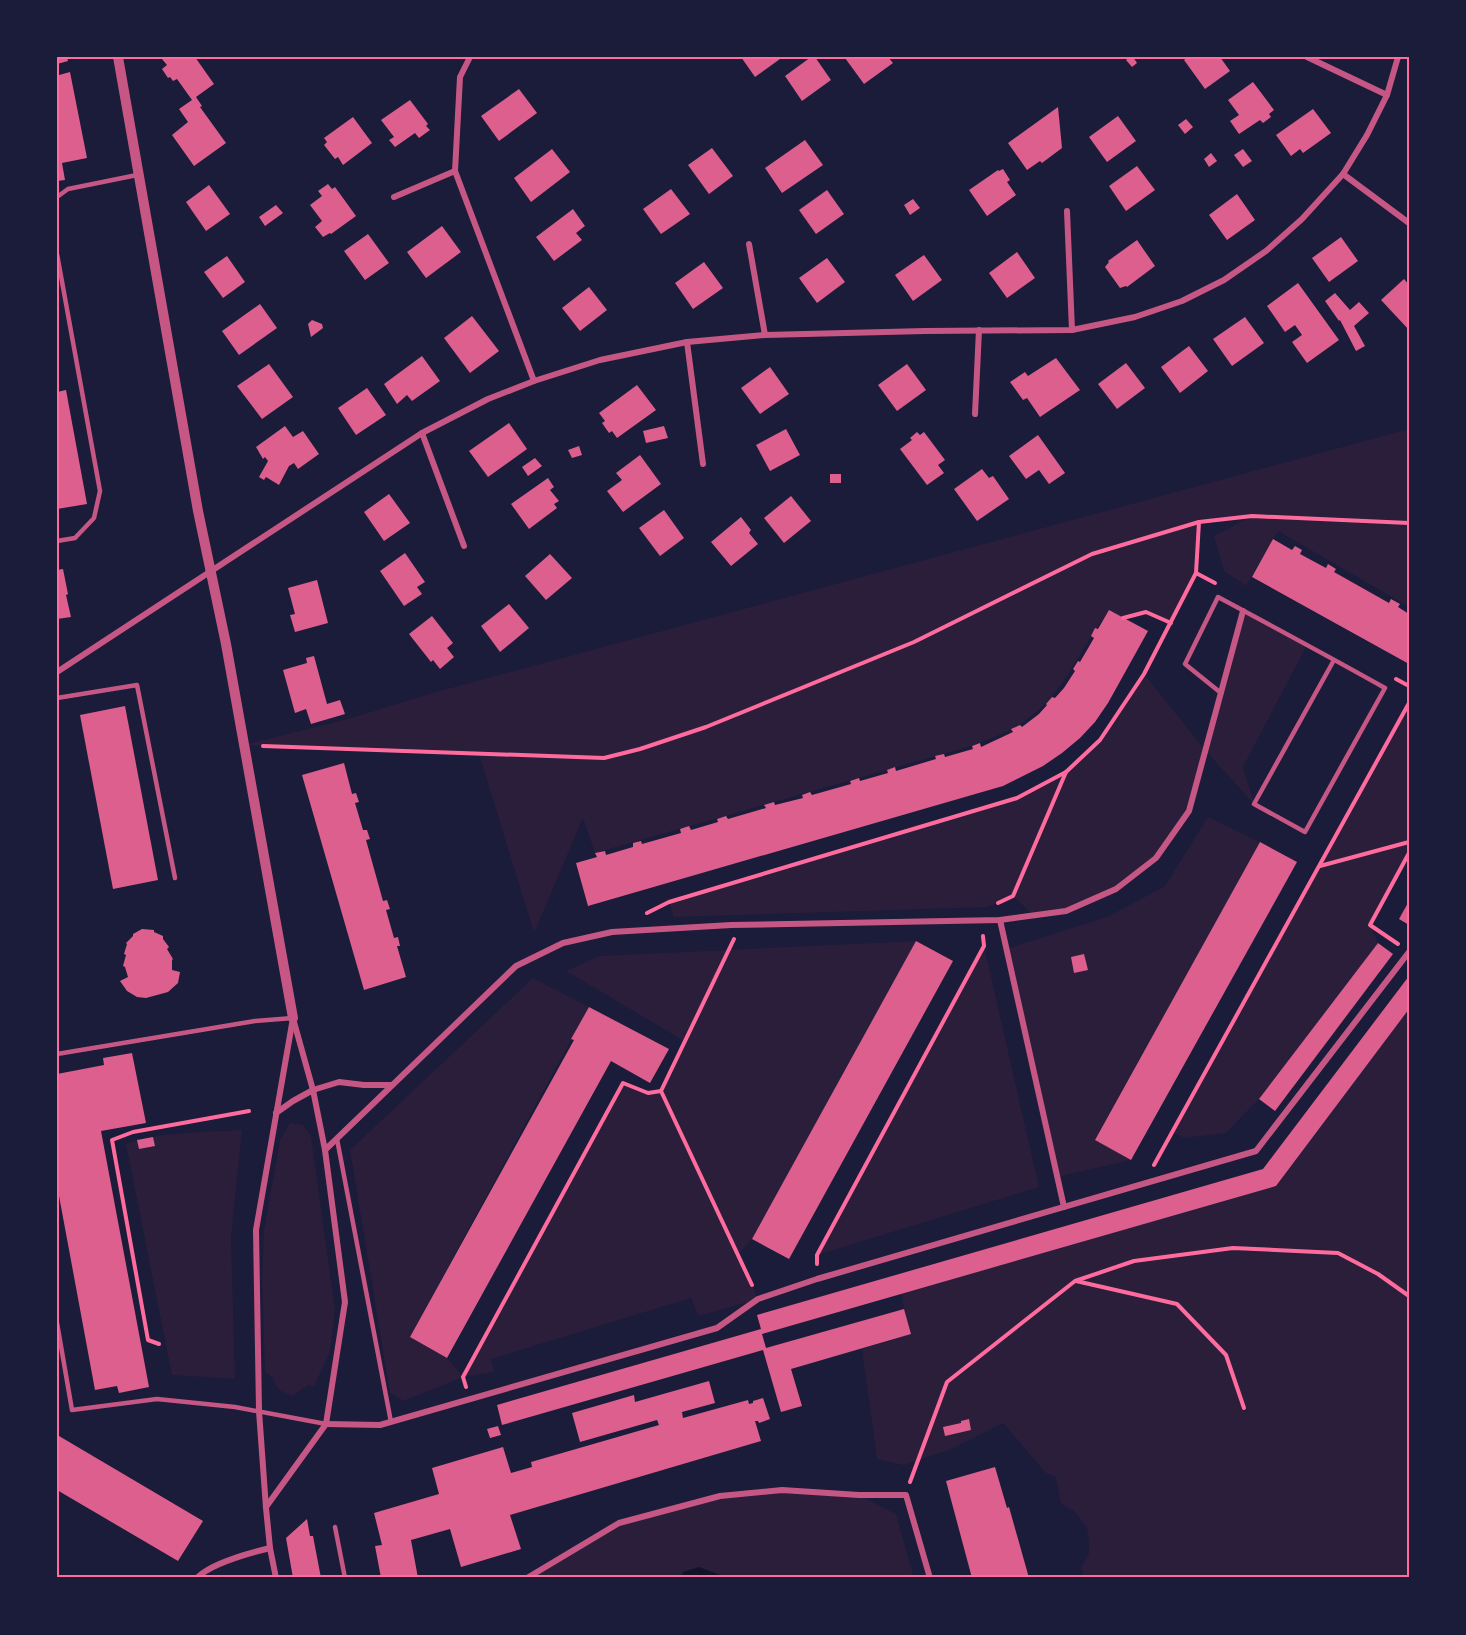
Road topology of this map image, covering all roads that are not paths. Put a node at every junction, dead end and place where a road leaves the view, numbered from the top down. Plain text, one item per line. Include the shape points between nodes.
1 (118, 57) edge
2 (470, 57) edge
3 (1307, 57) edge
4 (1398, 57) edge
5 (1387, 95) junction
6 (455, 171) junction
7 (139, 174) junction
8 (1344, 174) junction
9 (57, 197) edge
10 (394, 197) dead end
11 (1067, 211) dead end
12 (1409, 223) edge
13 (749, 244) dead end
14 (57, 254) edge
15 (979, 330) junction
16 (1072, 330) junction
17 (765, 335) junction
18 (687, 342) junction
19 (534, 381) junction
20 (975, 414) dead end
21 (422, 434) junction
22 (703, 464) dead end
23 (57, 541) edge
24 (464, 546) dead end
25 (211, 571) junction
26 (1243, 611) junction
27 (1334, 660) junction
28 (57, 672) edge
29 (1221, 693) junction
30 (57, 698) edge
31 (175, 878) dead end
32 (1000, 920) junction
33 (1409, 952) edge
34 (293, 1018) junction
35 (57, 1054) edge
36 (392, 1086) junction
37 (313, 1090) junction
38 (276, 1113) junction
39 (337, 1139) junction
40 (325, 1150) junction
41 (1064, 1208) junction
42 (57, 1323) edge
43 (259, 1411) junction
44 (391, 1422) junction
45 (326, 1424) junction
46 (266, 1508) junction
47 (335, 1527) dead end
48 (270, 1548) junction
49 (197, 1578) edge
50 (276, 1578) edge
51 (345, 1578) edge
52 (527, 1578) edge
53 (930, 1578) edge

1 - 7 street
2 - 6 street via 460,76
3 - 5 street
4 - 5 street
5 - 8 street
6 - 10 street
6 - 19 street
7 - 9 lane via 68,189
7 - 25 street
8 - 12 street
8 - 16 street via 1273,245 1224,280 1182,301 1135,317
11 - 16 street
13 - 17 street
14 - 23 lane via 100,491 94,518 75,538
15 - 16 street
15 - 17 street
15 - 20 street
17 - 18 street
18 - 19 street via 600,360
18 - 22 street
19 - 21 street via 488,399
21 - 24 street
21 - 25 street
25 - 28 street
25 - 34 street
26 - 27 lane
26 - 29 street
26 - 29 lane via 1218,597 1185,664
27 - 27 lane via 1254,804 1305,832 1385,688
29 - 32 street via 1189,810 1156,858 1116,890 1066,911
30 - 31 lane via 137,685
32 - 36 street via 740,924 612,932 563,943 516,966
32 - 41 street
33 - 41 street via 1256,1151
34 - 35 lane
34 - 37 street
34 - 38 street
36 - 37 street via 339,1082
36 - 39 street
37 - 38 street
37 - 40 street
38 - 43 street via 256,1230
39 - 40 street
39 - 44 lane
40 - 45 street via 345,1302
41 - 44 street via 758,1299 717,1328
42 - 43 lane via 72,1410 157,1399
43 - 45 lane
43 - 46 street
44 - 45 street
45 - 46 street
46 - 48 street
47 - 51 lane
48 - 49 street via 243,1555
48 - 50 street
52 - 53 street via 619,1523 720,1496 782,1490 906,1495

